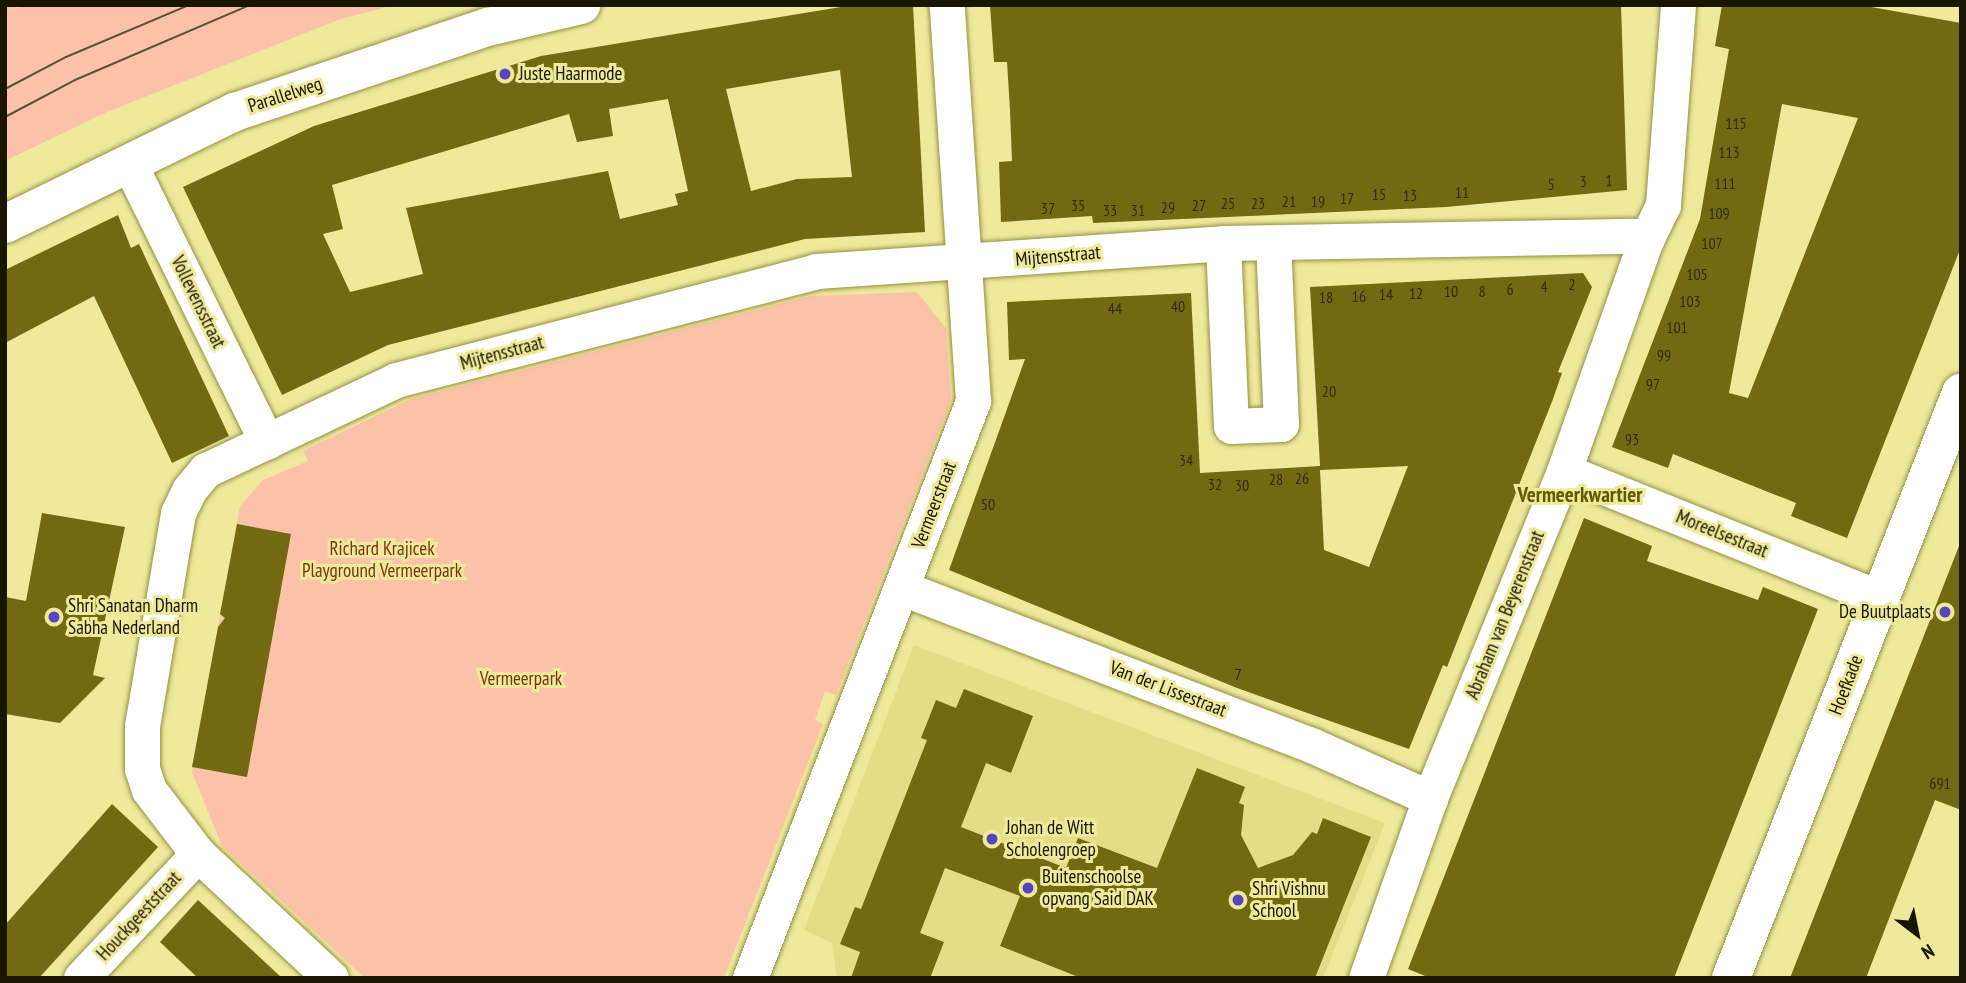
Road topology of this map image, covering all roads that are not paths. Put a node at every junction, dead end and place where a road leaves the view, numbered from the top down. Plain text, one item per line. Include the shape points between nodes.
1 (581, 5) edge
2 (947, 5) edge
3 (1678, 5) edge
4 (129, 163) junction
5 (5, 224) edge
6 (1646, 240) junction
7 (1223, 243) junction
8 (1273, 243) junction
9 (964, 264) junction
10 (1961, 393) edge
11 (267, 442) junction
12 (1564, 471) junction
13 (902, 588) junction
14 (1880, 598) junction
15 (1430, 798) junction
16 (198, 854) junction
17 (81, 978) edge
18 (331, 978) edge
19 (750, 978) edge
20 (1366, 978) edge
21 (1731, 978) edge

1 - 4 street, Parallelweg via 488,27 235,112
2 - 9 street, Vermeerstraat
3 - 6 street, Abraham van Beyerenstraat via 1663,205
4 - 5 street, Parallelweg
4 - 11 street, Vollevensstraat
6 - 8 street, Mijtensstraat via 1635,236
6 - 12 street, Abraham van Beyerenstraat
7 - 8 street, Mijtensstraat
7 - 8 street via 1231,426 1281,424
7 - 9 street, Mijtensstraat
9 - 11 street, Mijtensstraat via 803,274 396,380
9 - 13 street, Vermeerstraat via 974,401
10 - 14 street, Hoefkade
11 - 16 street, Mijtensstraat via 206,470 189,489 170,551 142,726 142,769 149,790
12 - 14 street, Moreelsestraat
12 - 15 street, Abraham van Beyerenstraat
13 - 15 street, Van der Lissestraat via 1309,744
13 - 19 street, Vermeerstraat
14 - 21 street, Hoefkade
15 - 20 street, Abraham van Beyerenstraat
16 - 17 street, Houckgeeststraat
16 - 18 street, Mijtensstraat

